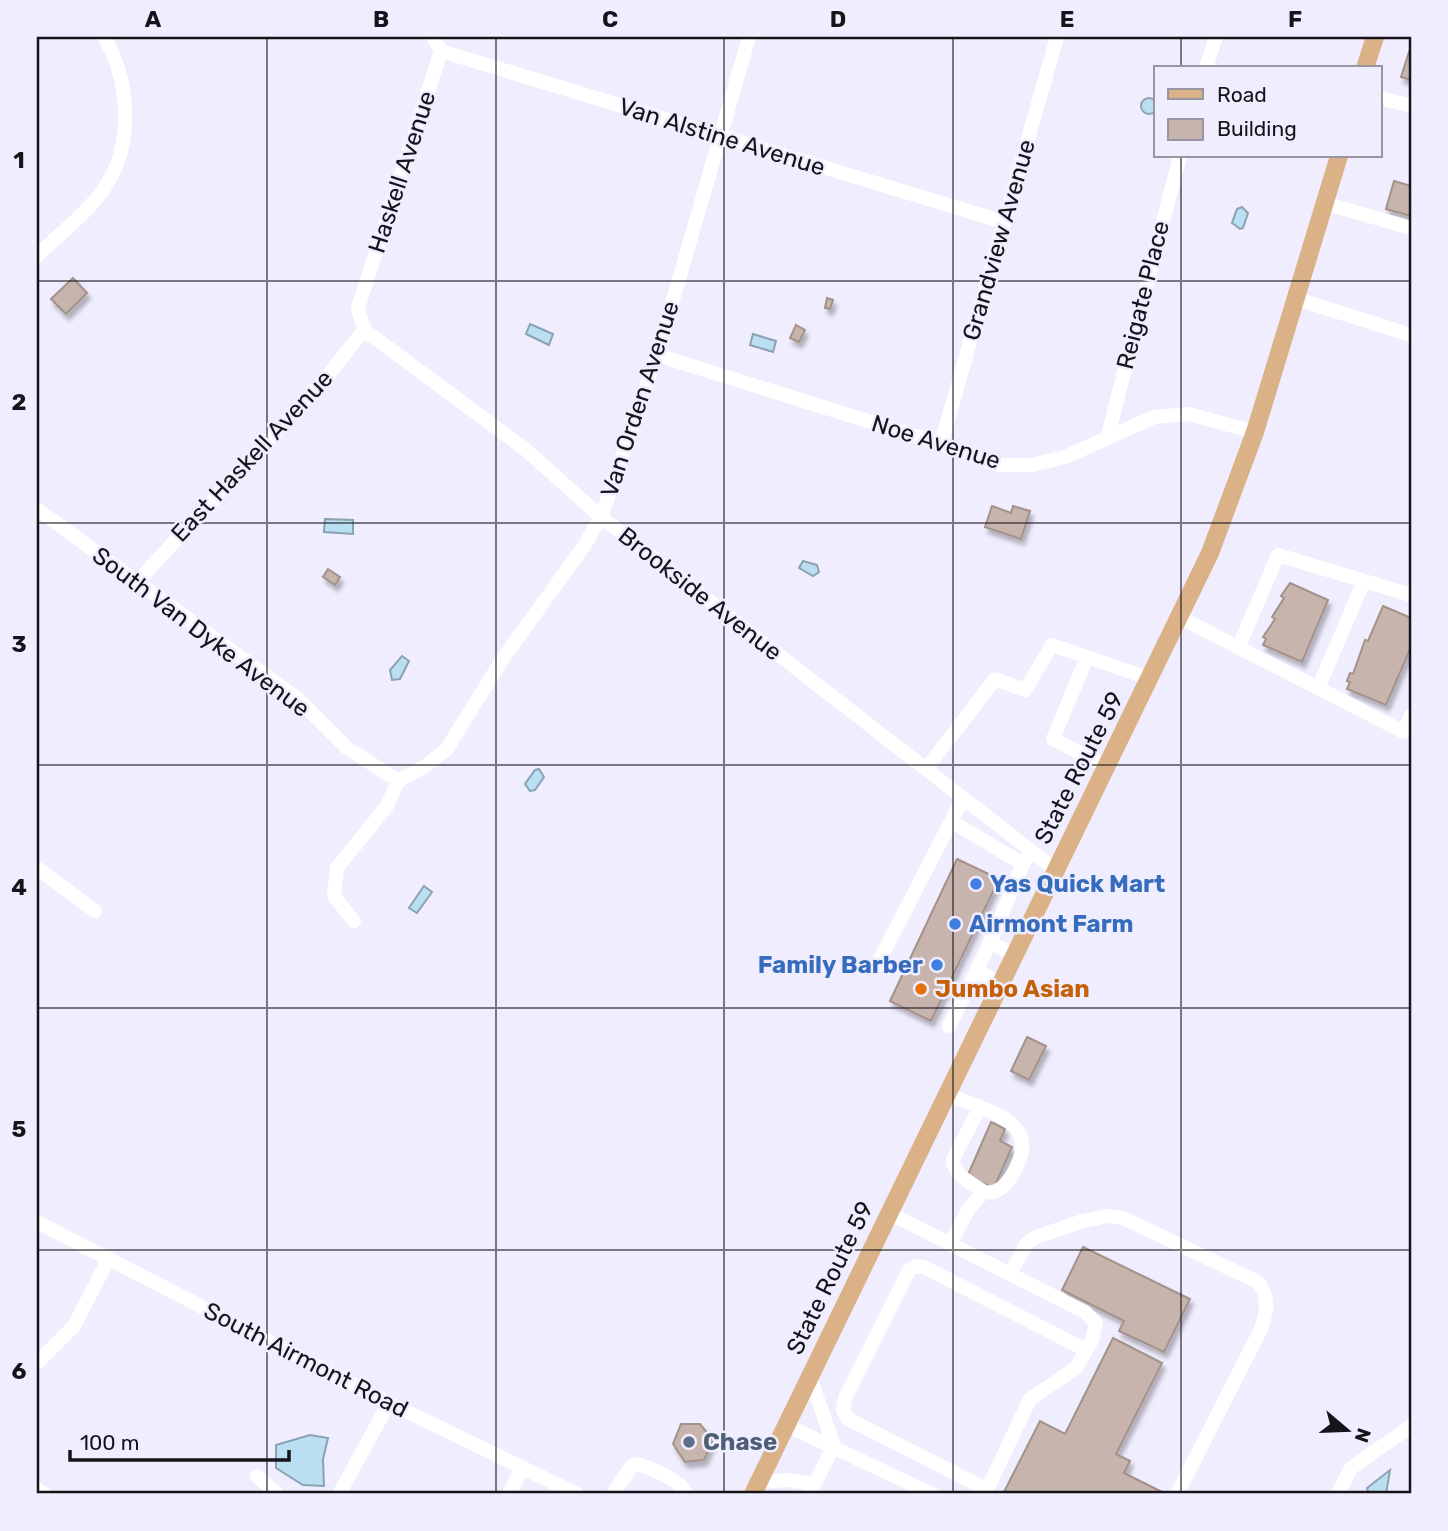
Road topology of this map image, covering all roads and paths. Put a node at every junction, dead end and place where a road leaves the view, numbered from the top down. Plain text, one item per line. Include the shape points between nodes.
1 (104, 37) edge
2 (433, 37) edge
3 (749, 37) edge
4 (1058, 37) edge
5 (1216, 37) edge
6 (1375, 37) edge
7 (441, 51) junction
8 (1207, 66) edge
9 (1366, 66) edge
10 (1382, 99) edge
11 (1411, 106) edge
12 (722, 138) junction
13 (1179, 158) edge
14 (1338, 158) edge
15 (1324, 203) junction
16 (1004, 222) junction
17 (1411, 228) edge
18 (37, 256) edge
19 (1297, 299) junction
20 (364, 330) junction
21 (1411, 335) edge
22 (657, 355) junction
23 (1255, 432) junction
24 (1108, 435) junction
25 (941, 444) junction
26 (37, 509) edge
27 (601, 517) junction
28 (138, 581) junction
29 (1364, 581) junction
30 (1411, 595) edge
31 (1181, 618) junction
32 (1239, 646) junction
33 (1087, 657) junction
34 (1151, 679) junction
35 (1319, 686) junction
36 (1411, 715) edge
37 (1408, 737) edge
38 (1107, 767) junction
39 (926, 769) junction
40 (398, 781) junction
41 (963, 798) junction
42 (951, 821) junction
43 (1031, 850) junction
44 (1023, 864) junction
45 (37, 868) edge
46 (1056, 870) junction
47 (95, 911) dead end
48 (354, 921) dead end
49 (990, 942) junction
50 (1014, 955) junction
51 (877, 965) dead end
52 (977, 970) junction
53 (1000, 984) junction
54 (948, 1026) dead end
55 (947, 1094) junction
56 (979, 1109) junction
57 (984, 1192) junction
58 (889, 1213) junction
59 (37, 1223) edge
60 (950, 1244) junction
61 (109, 1258) junction
62 (1010, 1274) junction
63 (1086, 1350) junction
64 (37, 1363) edge
65 (810, 1377) junction
66 (389, 1403) junction
67 (786, 1425) junction
68 (1411, 1426) edge
69 (834, 1446) junction
70 (522, 1468) junction
71 (257, 1476) dead end
72 (755, 1488) edge
73 (37, 1489) edge
74 (811, 1489) edge
75 (986, 1492) edge
76 (44, 1494) edge
77 (277, 1494) edge
78 (339, 1494) edge
79 (509, 1494) edge
80 (577, 1494) edge
81 (613, 1494) edge
82 (687, 1494) edge
83 (932, 1494) edge
84 (1178, 1494) edge
85 (1338, 1494) edge

1 - 18 street via 125,106 119,158 96,199
2 - 7 street
3 - 12 street, Van Orden Avenue
4 - 16 street, Grandview Avenue
5 - 8 street
6 - 9 main road
7 - 12 street, Van Alstine Avenue
7 - 20 street, Haskell Avenue via 358,308
10 - 11 street
12 - 16 street, Van Alstine Avenue
12 - 22 street, Van Orden Avenue
13 - 24 street, Reigate Place
14 - 15 main road, State Route 59
15 - 17 street
15 - 19 main road, State Route 59
16 - 25 street, Grandview Avenue
19 - 21 street
19 - 23 main road, State Route 59
20 - 27 street, Brookside Avenue via 525,449
20 - 28 street, East Haskell Avenue
22 - 25 street, Noe Avenue
22 - 27 street, Van Orden Avenue
23 - 24 street, Noe Avenue via 1189,414 1154,417
23 - 31 main road, State Route 59
24 - 25 street, Noe Avenue via 1065,457 1032,465 997,466
26 - 28 street, South Van Dyke Avenue
27 - 39 street, Brookside Avenue
27 - 40 street, Van Orden Avenue via 446,750
28 - 40 street, South Van Dyke Avenue via 298,699 346,747
29 - 30 street
29 - 32 street via 1278,555
29 - 35 street
31 - 32 street
31 - 34 main road, State Route 59
32 - 35 street
33 - 34 street
33 - 38 street via 1053,738
33 - 39 street via 1052,645 1025,690 995,679
34 - 38 main road, State Route 59
35 - 37 street
36 - 37 street
38 - 46 main road, State Route 59
39 - 41 street, Brookside Avenue
40 - 48 street via 387,806 337,868 334,896
41 - 42 street
41 - 43 street, Brookside Avenue
42 - 44 street
42 - 51 street
43 - 44 street
43 - 46 street, Brookside Avenue
44 - 49 street
45 - 47 street
46 - 50 main road, State Route 59
49 - 50 street
49 - 52 street
50 - 53 main road, State Route 59
52 - 53 street
52 - 54 street
53 - 55 main road, State Route 59
55 - 56 street
55 - 58 main road, State Route 59
56 - 57 street via 953,1166
56 - 57 street via 1014,1125 1025,1150 1005,1185
57 - 60 street via 969,1208
58 - 60 street
58 - 65 main road, State Route 59
59 - 61 street, South Airmont Road
60 - 62 street
61 - 64 street via 75,1326
61 - 66 street, South Airmont Road
62 - 63 street via 1084,1312 1096,1323
62 - 84 street via 1027,1243 1036,1237 1107,1216 1123,1218 1258,1282 1267,1302 1261,1329
63 - 75 street via 1067,1377 1030,1399
63 - 75 street via 924,1267 916,1265 909,1270 843,1410 848,1419
65 - 67 main road, State Route 59
65 - 69 street
66 - 70 street, South Airmont Road
66 - 78 street
67 - 69 street
67 - 72 main road, State Route 59
68 - 85 street via 1351,1468
69 - 74 street
69 - 83 street
70 - 79 street
70 - 80 street, South Airmont Road
71 - 77 street
72 - 74 street via 789,1480
73 - 76 street
81 - 82 street via 631,1468 641,1465

